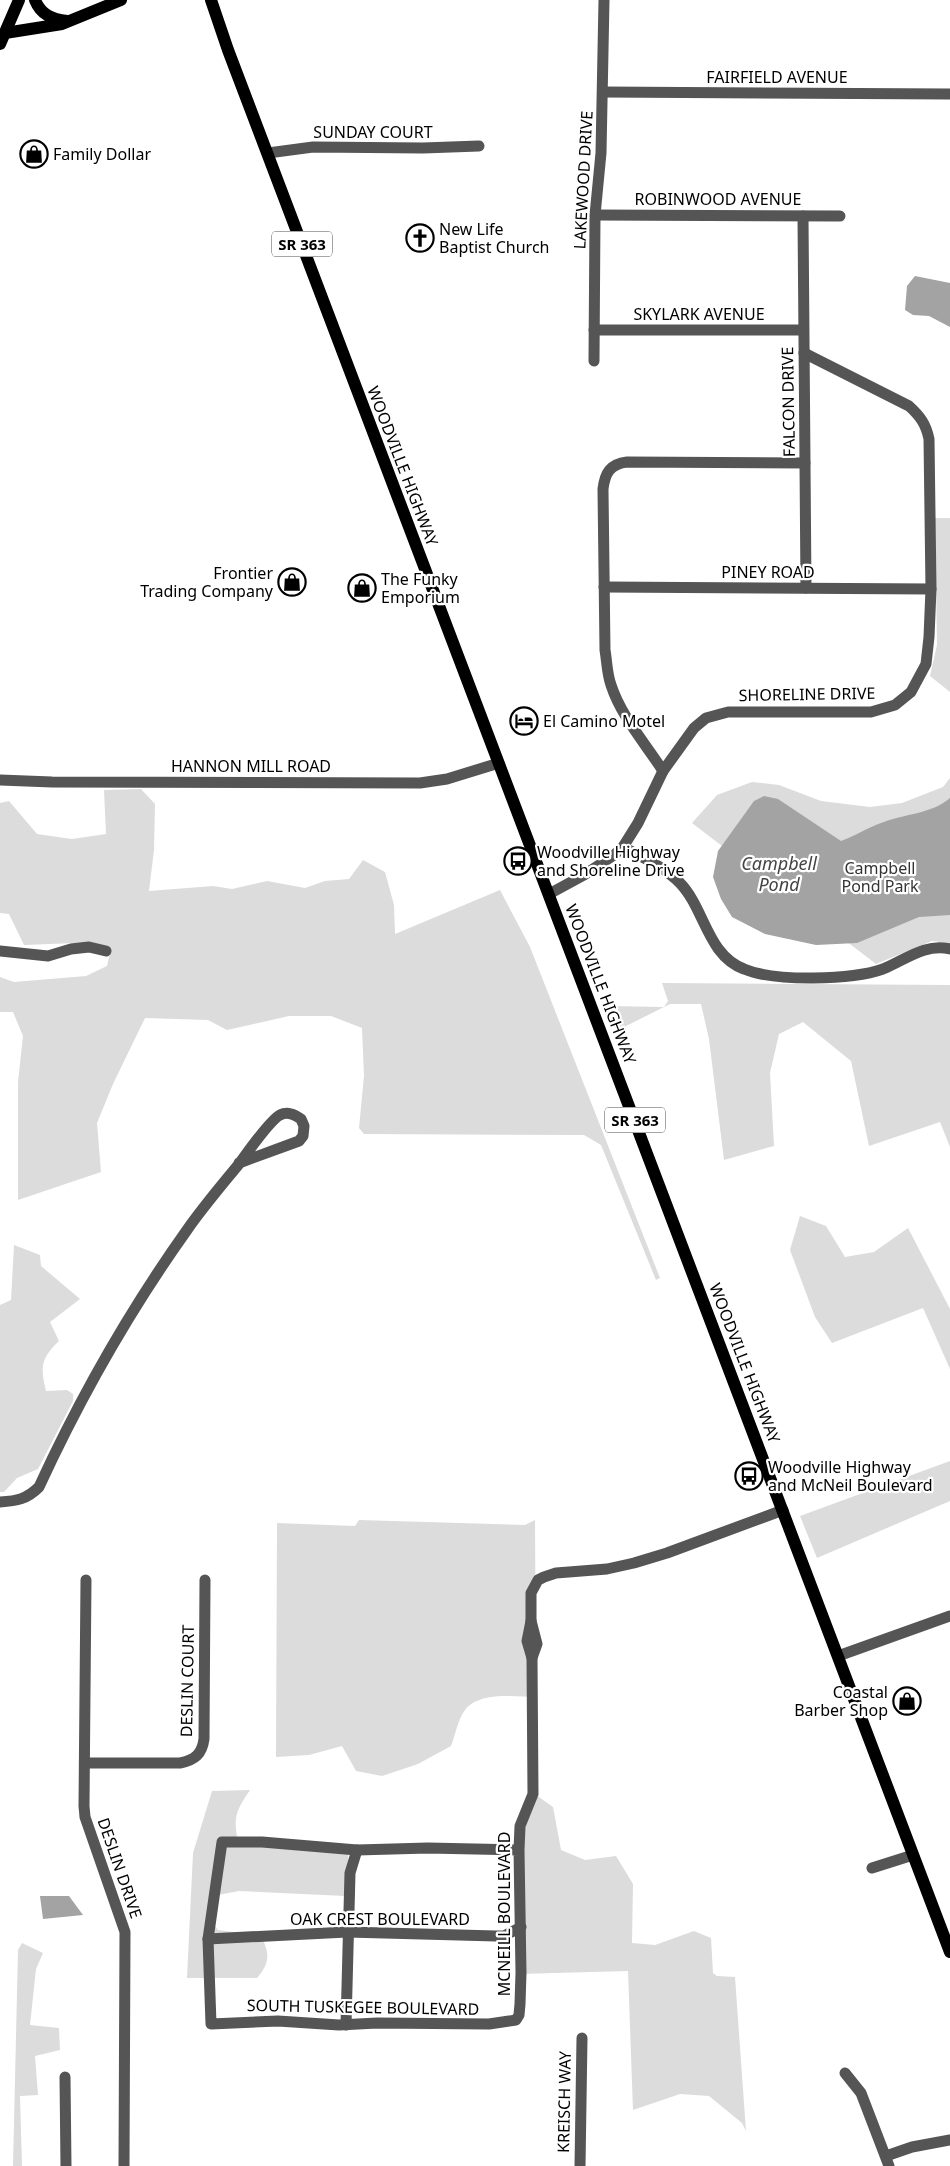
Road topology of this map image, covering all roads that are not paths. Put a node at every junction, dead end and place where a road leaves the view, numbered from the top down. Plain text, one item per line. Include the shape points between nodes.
1 (19, 0) edge
2 (36, 0) edge
3 (121, 0) edge
4 (211, 0) edge
5 (604, 0) edge
6 (69, 21) junction
7 (3, 33) edge
8 (0, 44) edge
9 (604, 92) junction
10 (950, 94) edge
11 (478, 146) dead end
12 (268, 153) junction
13 (595, 215) junction
14 (803, 216) junction
15 (840, 216) dead end
16 (594, 330) junction
17 (803, 330) junction
18 (804, 353) junction
19 (594, 361) dead end
20 (805, 463) junction
21 (604, 587) junction
22 (806, 588) junction
23 (931, 589) junction
24 (499, 763) junction
25 (664, 771) junction
26 (0, 780) edge
27 (622, 846) junction
28 (549, 894) junction
29 (950, 948) edge
30 (0, 951) edge
31 (106, 951) dead end
32 (239, 1163) junction
33 (0, 1502) edge
34 (783, 1510) junction
35 (86, 1580) dead end
36 (204, 1580) dead end
37 (950, 1616) edge
38 (838, 1656) junction
39 (84, 1763) junction
40 (357, 1850) junction
41 (519, 1850) junction
42 (913, 1855) junction
43 (872, 1868) dead end
44 (521, 1927) junction
45 (347, 1932) junction
46 (208, 1939) junction
47 (950, 1952) edge
48 (516, 2020) joint
49 (346, 2025) junction
50 (582, 2038) dead end
51 (845, 2073) dead end
52 (66, 2077) dead end
53 (950, 2140) edge
54 (888, 2161) edge
55 (66, 2166) edge
56 (124, 2166) edge
57 (580, 2166) edge

1 - 7 main road
2 - 6 main road via 47,16
3 - 6 main road
4 - 12 main road, WOODVILLE HIGHWAY / SR 363
5 - 9 street, LAKEWOOD DRIVE
6 - 7 main road
7 - 8 main road
9 - 10 street, FAIRFIELD AVENUE
9 - 13 street, LAKEWOOD DRIVE
11 - 12 street, SUNDAY COURT via 313,147
12 - 24 main road, WOODVILLE HIGHWAY / SR 363
13 - 14 street, ROBINWOOD AVENUE
13 - 16 street, LAKEWOOD DRIVE
14 - 15 street, ROBINWOOD AVENUE
14 - 17 street, FALCON DRIVE
16 - 17 street, SKYLARK AVENUE
16 - 19 street, LAKEWOOD DRIVE
17 - 18 street, FALCON DRIVE
18 - 20 street, FALCON DRIVE
18 - 23 street, SHORELINE DRIVE via 909,406 927,427
20 - 21 street via 618,463 604,477
20 - 22 street, FALCON DRIVE
21 - 22 street, PINEY ROAD
21 - 25 street via 605,650 611,684 624,713
22 - 23 street, PINEY ROAD
23 - 25 street, SHORELINE DRIVE via 926,664 918,682 904,699 871,712 728,712 712,715 694,728
24 - 26 street, HANNON MILL ROAD via 447,779 420,783
24 - 28 main road, WOODVILLE HIGHWAY / SR 363
25 - 27 street, SHORELINE DRIVE via 638,823
27 - 28 street, SHORELINE DRIVE via 602,864
27 - 29 street via 661,868 680,884 716,945 728,960 743,969 782,977 850,977 884,968 931,947
28 - 34 main road, WOODVILLE HIGHWAY / SR 363
30 - 31 street via 48,956 89,947
32 - 32 street via 282,1114 291,1113 301,1119 303,1136 298,1141
32 - 33 street via 187,1229 129,1318 73,1417 39,1487 30,1496
34 - 38 main road, WOODVILLE HIGHWAY / SR 363
34 - 41 street, MCNEILL BOULEVARD via 634,1563 607,1569 556,1573 538,1580 531,1593 531,1620 526,1641 532,1658 533,1794 520,1826
35 - 39 street, DESLIN DRIVE
36 - 39 street, DESLIN COURT via 204,1739 199,1754 180,1763
37 - 38 street
38 - 42 main road, WOODVILLE HIGHWAY / SR 363
39 - 56 street, DESLIN DRIVE via 85,1817 125,1932
40 - 41 street
40 - 45 street via 350,1873
40 - 46 street via 222,1842
41 - 44 street, MCNEILL BOULEVARD
42 - 43 street
42 - 47 main road, WOODVILLE HIGHWAY / SR 363
44 - 45 street, OAK CREST BOULEVARD via 504,1936
44 - 48 street, MCNEILL BOULEVARD via 520,2004
45 - 46 street, OAK CREST BOULEVARD
45 - 49 street
46 - 49 street, SOUTH TUSKEGEE BOULEVARD via 211,2024 278,2021
48 - 49 street, SOUTH TUSKEGEE BOULEVARD via 489,2024 377,2022
50 - 57 street, KREISCH WAY
51 - 54 street via 861,2093
52 - 55 street
53 - 54 street via 912,2147

